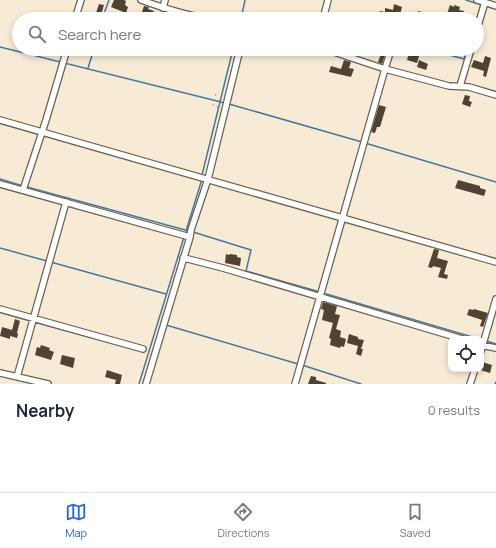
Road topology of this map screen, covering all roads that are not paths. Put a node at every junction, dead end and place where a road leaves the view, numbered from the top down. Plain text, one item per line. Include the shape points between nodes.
1 (81, 0) edge
2 (141, 0) edge
3 (165, 0) edge
4 (328, 0) edge
5 (477, 0) edge
6 (484, 5) junction
7 (496, 6) edge
8 (163, 8) junction
9 (77, 12) edge
10 (176, 12) edge
11 (325, 12) edge
12 (482, 12) edge
13 (65, 56) edge
14 (238, 56) edge
15 (346, 56) edge
16 (389, 56) edge
17 (469, 56) edge
18 (385, 69) junction
19 (460, 86) junction
20 (496, 95) edge
21 (0, 120) edge
22 (42, 132) junction
23 (204, 178) junction
24 (0, 184) edge
25 (24, 187) junction
26 (66, 202) junction
27 (343, 218) junction
28 (188, 234) junction
29 (183, 258) junction
30 (496, 262) edge
31 (321, 294) junction
32 (496, 299) edge
33 (0, 309) edge
34 (33, 320) junction
35 (453, 336) edge
36 (484, 341) edge
37 (484, 344) edge
38 (496, 348) edge
39 (143, 349) dead end
40 (474, 372) edge
41 (0, 373) edge
42 (17, 377) junction
43 (47, 384) edge
44 (146, 384) edge
45 (295, 384) edge
46 (470, 384) edge

1 - 9 street
2 - 8 street
3 - 8 street
4 - 11 street
5 - 6 street
6 - 7 street
6 - 12 street
8 - 10 street
13 - 22 street
14 - 23 street
15 - 18 street
16 - 18 street
17 - 19 street
18 - 19 street via 449,86
18 - 27 street
19 - 20 street
21 - 22 street
22 - 23 street
22 - 25 street
23 - 27 street
23 - 28 street
24 - 25 street
25 - 26 street
26 - 28 street
26 - 34 street
27 - 30 street
27 - 31 street
28 - 29 street
29 - 31 street
29 - 44 street
31 - 35 street
31 - 45 street
32 - 36 street
33 - 34 street
34 - 39 street
34 - 42 street
37 - 38 street
40 - 46 street
41 - 42 street
42 - 43 street

